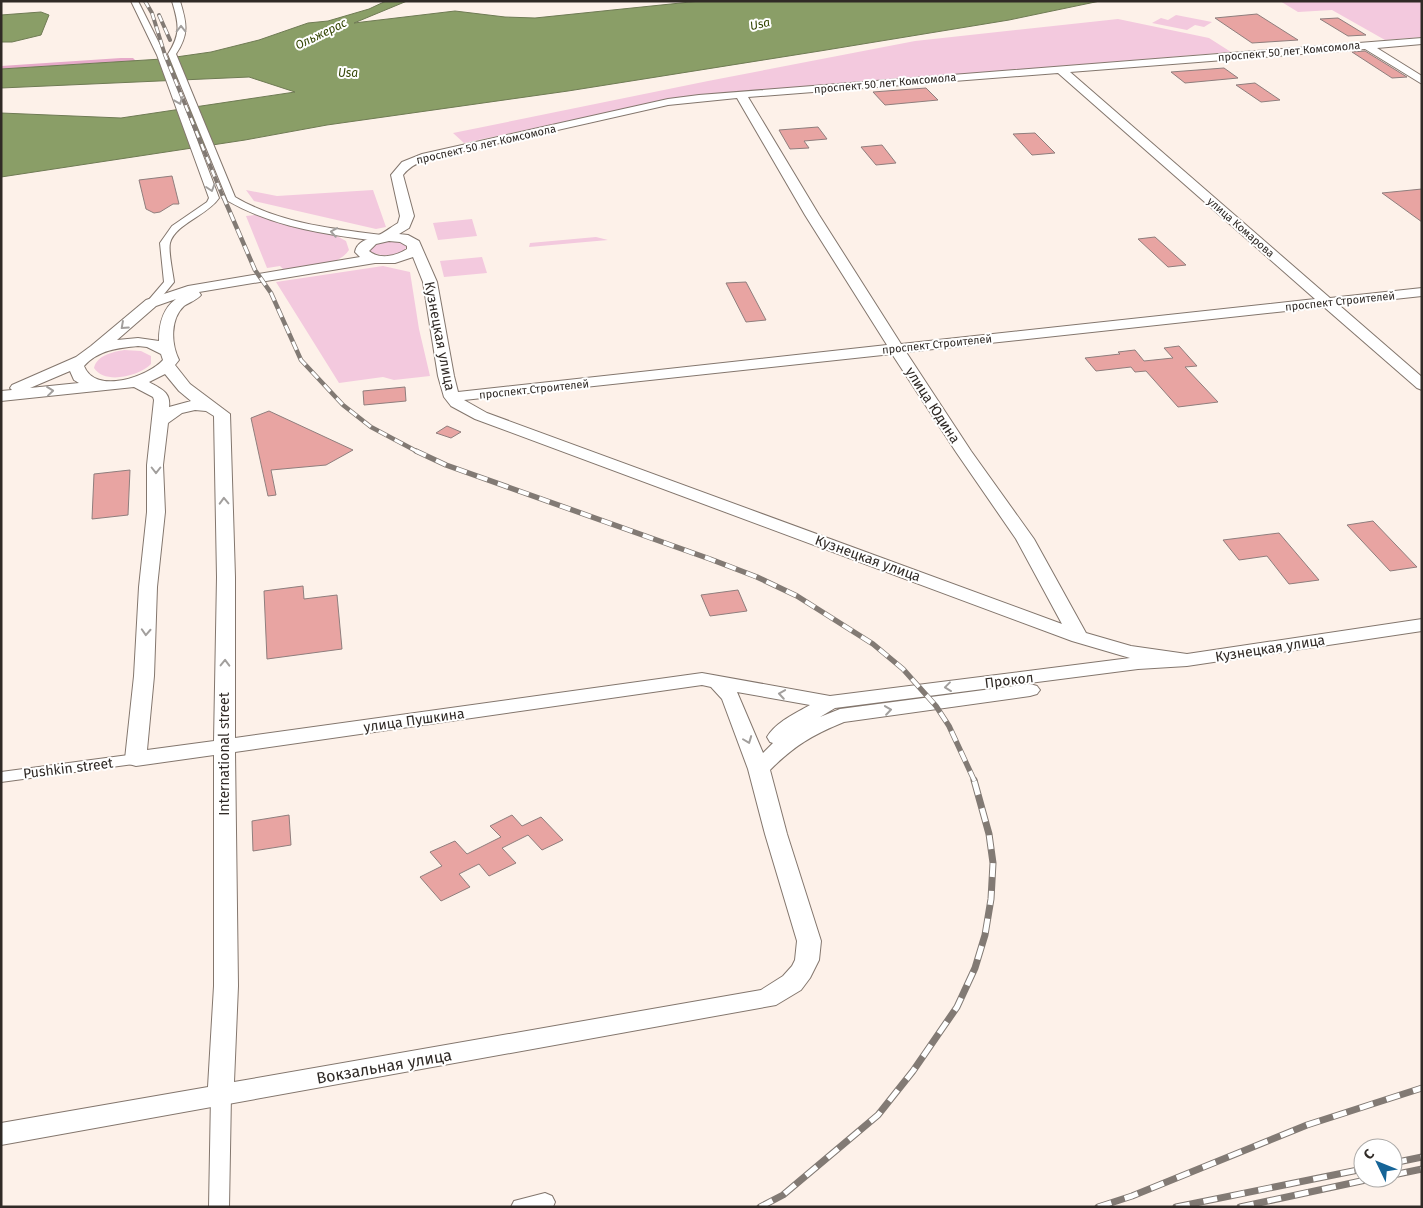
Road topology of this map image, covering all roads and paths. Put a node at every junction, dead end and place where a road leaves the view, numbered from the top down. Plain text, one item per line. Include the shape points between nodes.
1 (134, 1) edge
2 (176, 1) edge
3 (1422, 40) edge
4 (1371, 45) junction
5 (1060, 70) junction
6 (1422, 72) edge
7 (1422, 81) edge
8 (741, 95) junction
9 (401, 167) joint
10 (407, 216) junction
11 (382, 238) junction
12 (414, 244) junction
13 (364, 245) junction
14 (379, 259) junction
15 (319, 269) junction
16 (427, 274) junction
17 (224, 284) junction
18 (1422, 292) edge
19 (1326, 302) junction
20 (151, 303) junction
21 (97, 349) junction
22 (896, 349) junction
23 (168, 358) junction
24 (81, 360) junction
25 (136, 382) junction
26 (101, 385) junction
27 (1422, 385) edge
28 (1, 392) edge
29 (1, 396) edge
30 (452, 397) junction
31 (217, 410) junction
32 (159, 422) junction
33 (1422, 625) edge
34 (1083, 638) junction
35 (1187, 660) junction
36 (1101, 669) junction
37 (718, 683) junction
38 (830, 702) junction
39 (224, 747) junction
40 (136, 760) junction
41 (760, 769) junction
42 (1, 777) edge
43 (221, 1095) junction
44 (1, 1134) edge
45 (545, 1202) dead end
46 (218, 1207) edge
47 (521, 1207) edge

1 -> 20 street via 147,21 214,198 198,214 175,228 165,243 168,282
11 -> 2 street via 332,232 259,213 231,199 172,54 181,40 181,17
3 - 4 main road, проспект 50 лет Комсомола
4 - 5 main road, проспект 50 лет Комсомола
4 - 6 main road
4 - 7 main road
5 - 8 main road, проспект 50 лет Комсомола
5 - 19 main road, улица Комарова
8 - 9 main road, проспект 50 лет Комсомола via 668,102 447,152
8 - 22 main road, улица Юдина
9 - 10 main road via 397,175
10 - 11 main road via 404,225
10 - 12 main road, Кузнецкая улица via 416,224
11 - 12 main road via 397,237
11 - 13 main road
12 - 14 main road via 414,250 405,256
12 - 16 main road, Кузнецкая улица
13 - 14 main road via 362,252
13 - 15 main road via 342,261
14 - 15 main road
14 - 16 main road via 419,267
15 - 17 main road
16 - 30 main road, Кузнецкая улица
17 - 20 main road via 188,290
17 - 23 main road via 190,297 176,307 167,319
18 - 19 main road, проспект Строителей
19 - 22 main road, проспект Строителей
19 - 27 main road, улица Комарова
20 -> 21 main road
21 - 23 main road via 138,342 160,346
21 - 24 main road
22 - 30 main road, проспект Строителей
22 - 34 main road, улица Юдина via 1024,539
23 - 25 main road via 150,378
23 - 31 main road via 174,379
24 - 26 main road via 76,366 76,373
24 - 28 main road via 33,382
25 - 26 main road
25 - 32 main road via 158,394 162,400
29 -> 26 main road
30 - 34 main road, Кузнецкая улица via 481,416
31 - 32 main road via 188,405 177,408
39 -> 31 main road, International street via 226,577
32 -> 40 main road via 155,465 156,512
33 - 35 main road, Кузнецкая улица
34 - 35 main road, Кузнецкая улица via 1129,652
34 - 36 main road via 1101,648 1107,658
35 - 36 main road, Прокол
41 -> 35 main road via 782,746 809,729 840,716 1103,680
36 -> 38 main road, Прокол
38 -> 37 main road, улица Пушкина
37 - 39 main road, улица Пушкина via 692,680
37 -> 41 main road via 731,697
38 - 41 main road via 796,722 776,739
39 - 40 main road, улица Пушкина
39 - 43 main road, International street via 226,986
40 - 42 street, Pushkin street
41 - 43 main road, Вокзальная улица via 809,941 807,960 792,983 767,998
43 - 44 main road, Вокзальная улица
43 - 46 street
45 - 47 street

